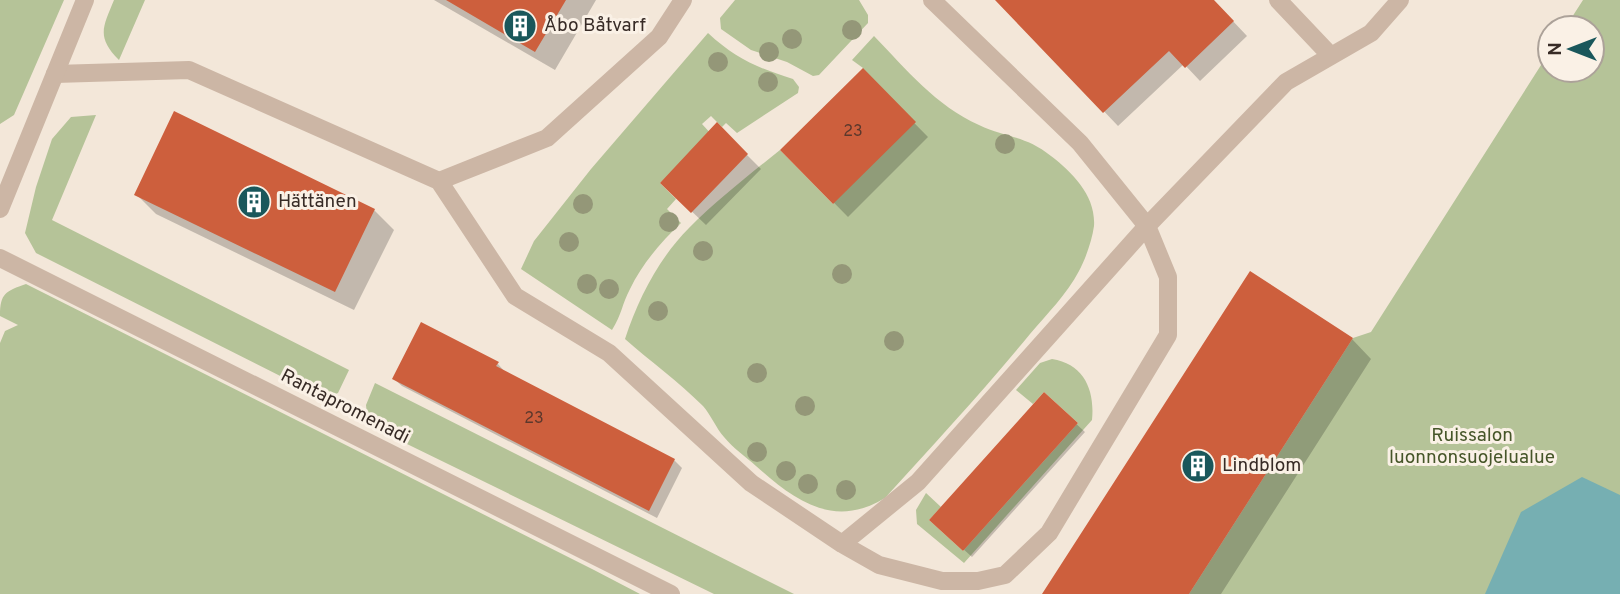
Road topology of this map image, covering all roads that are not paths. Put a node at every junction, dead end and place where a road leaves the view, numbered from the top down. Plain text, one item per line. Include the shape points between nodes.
1 (85, 0) edge
2 (683, 0) edge
3 (932, 0) edge
4 (1278, 0) edge
5 (1400, 0) edge
6 (1331, 56) junction
7 (55, 74) junction
8 (439, 181) junction
9 (0, 209) edge
10 (1147, 226) junction
11 (0, 258) edge
12 (842, 544) junction
13 (671, 594) edge

1 - 7 street
2 - 8 street via 659,37 547,138
3 - 10 street via 1080,143
4 - 6 street
5 - 6 street via 1371,33
6 - 10 street via 1286,82
7 - 8 street via 189,71
7 - 9 street
8 - 12 street via 515,296 609,353 751,483
10 - 12 street via 918,482
10 - 12 street via 1168,277 1168,335 1049,533 1005,575 978,581 942,581 879,565
11 - 13 street, Rantapromenadi

